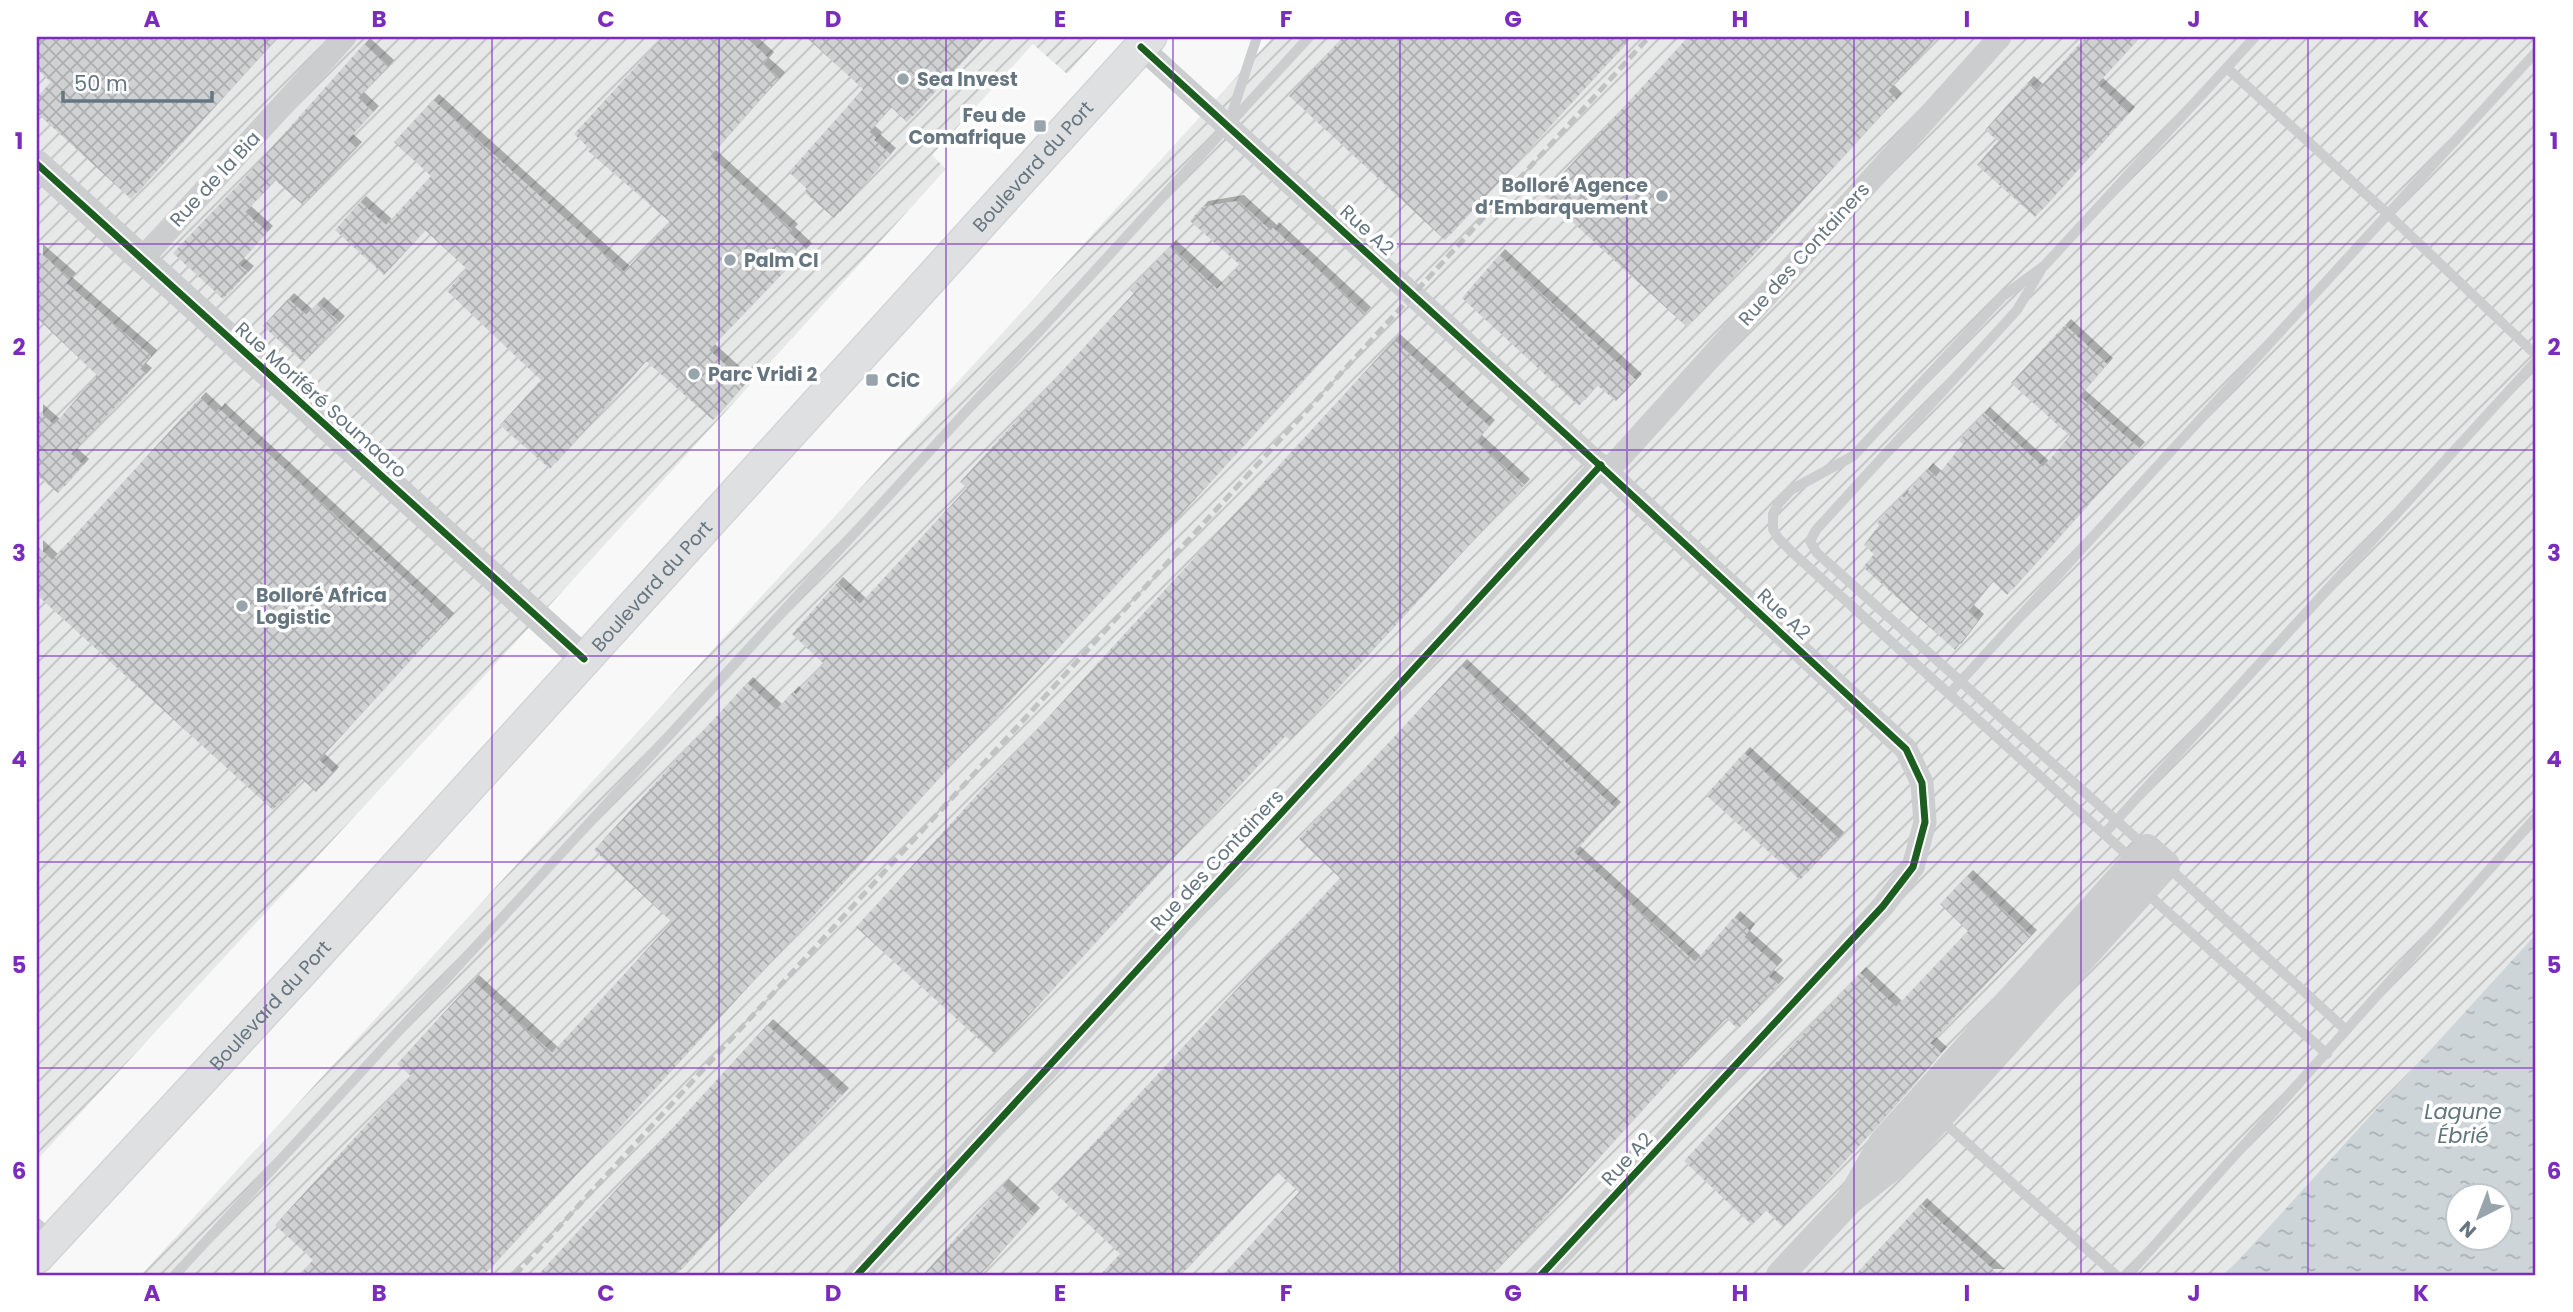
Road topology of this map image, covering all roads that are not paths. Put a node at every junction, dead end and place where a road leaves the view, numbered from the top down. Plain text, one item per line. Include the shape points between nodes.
1 (345, 37) edge
2 (1257, 37) edge
3 (1309, 37) edge
4 (2000, 37) edge
5 (2255, 37) edge
6 (1146, 42) edge
7 (2536, 52) edge
8 (2227, 68) junction
9 (1228, 125) junction
10 (37, 164) edge
11 (2388, 214) junction
12 (142, 259) junction
13 (2045, 265) junction
14 (2536, 355) edge
15 (2536, 361) edge
16 (1604, 468) junction
17 (584, 659) junction
18 (1961, 681) junction
19 (1949, 694) junction
20 (2536, 817) edge
21 (2116, 820) junction
22 (2104, 834) junction
23 (2145, 870) junction
24 (2346, 1030) junction
25 (2327, 1054) junction
26 (1930, 1109) junction
27 (43, 1239) edge
28 (175, 1275) edge
29 (857, 1275) edge
30 (1541, 1275) edge
31 (1780, 1275) edge
32 (2116, 1275) edge
33 (2128, 1275) edge

1 - 12 street, Rue de la Bia
2 - 9 lane
3 - 9 lane
4 - 16 street, Rue des Containers
5 - 8 lane
6 - 9 street, Rue A2
6 - 17 main road, Boulevard du Port
7 - 11 lane
8 - 11 lane
8 - 13 lane
9 - 16 street, Rue A2
9 - 28 lane
10 - 12 street, Rue Moriféré Soumaoro
11 - 14 lane
11 - 18 lane
12 - 17 street, Rue Moriféré Soumaoro
13 - 18 lane via 2017,310 1816,530 1811,541 1817,553
13 - 19 lane via 2003,296 1853,456 1791,490 1773,514 1778,538
15 - 21 lane
16 - 29 street, Rue des Containers
16 - 30 street, Rue A2 via 1906,749 1922,783 1925,822 1913,867 1883,906
17 - 27 main road, Boulevard du Port via 301,972
18 - 19 lane
18 - 21 lane
19 - 22 lane
20 - 24 lane
21 - 22 lane
21 - 23 lane
22 - 23 lane
23 - 24 lane
23 - 25 lane
23 - 26 street
24 - 25 lane
25 - 33 lane
26 - 31 street via 1902,1159 1850,1200
26 - 32 lane

